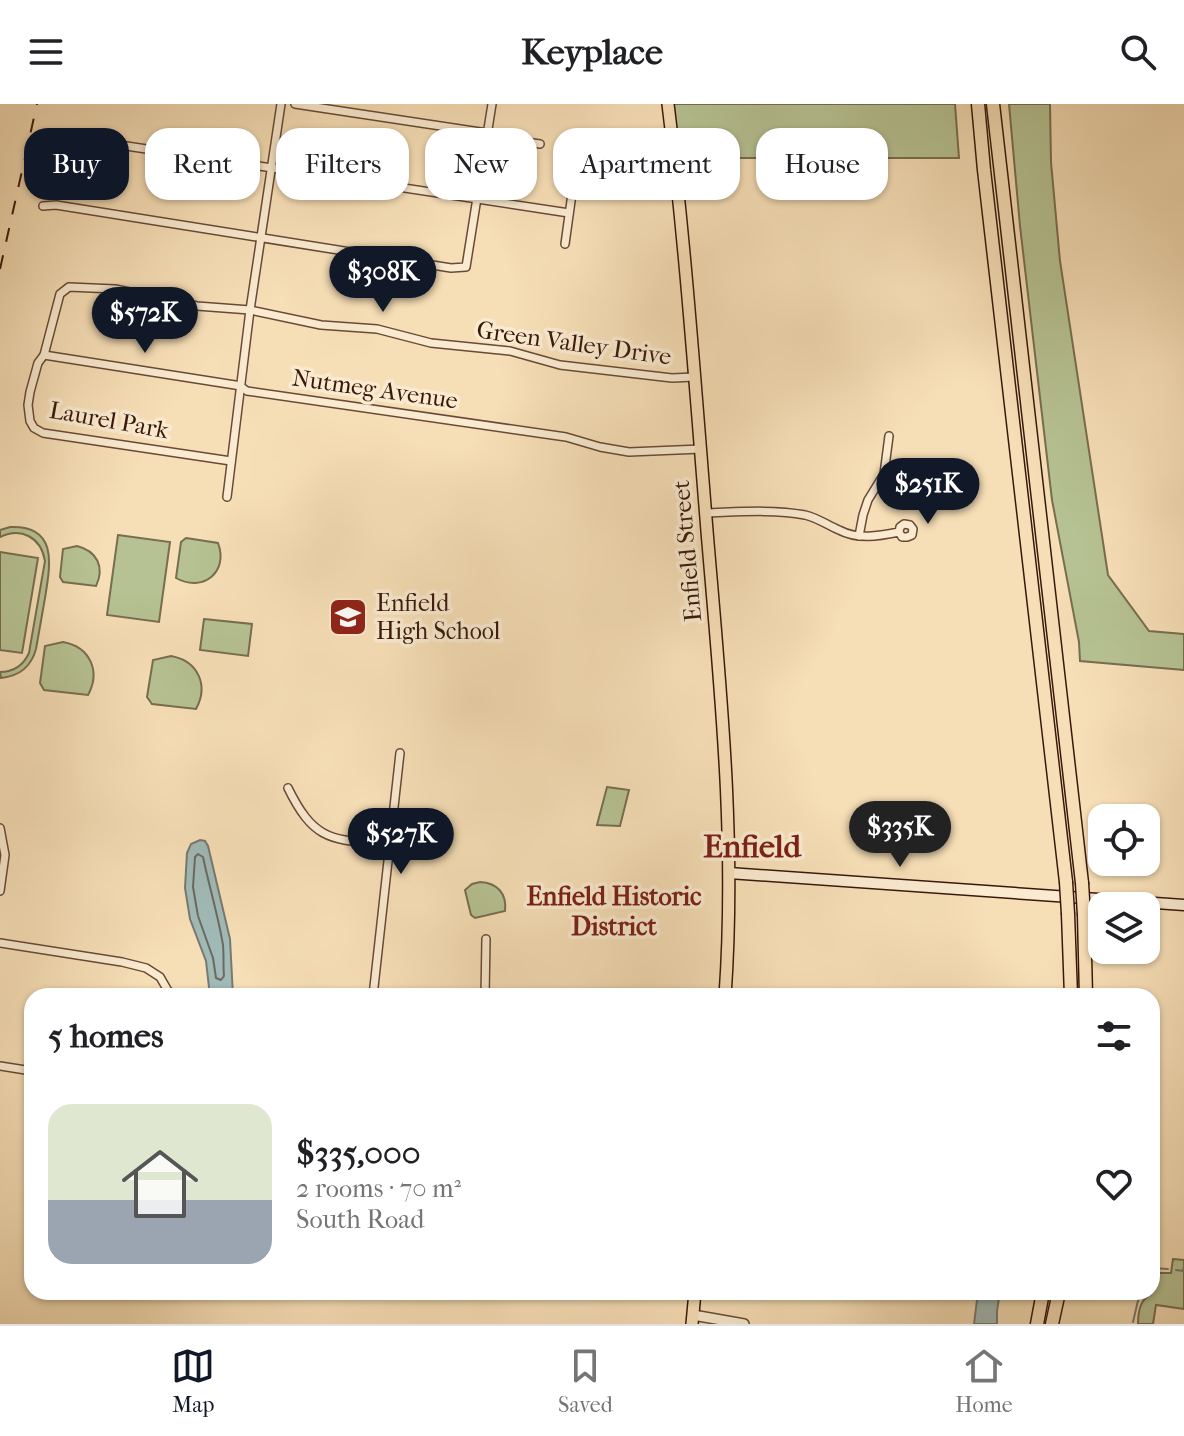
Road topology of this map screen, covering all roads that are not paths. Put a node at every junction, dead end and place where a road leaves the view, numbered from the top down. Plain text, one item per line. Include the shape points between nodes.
1 (281, 104) edge
2 (295, 104) edge
3 (492, 104) edge
4 (668, 104) edge
5 (978, 104) edge
6 (993, 104) edge
7 (449, 128) edge
8 (488, 128) edge
9 (537, 143) edge
10 (540, 144) dead end
11 (129, 146) edge
12 (271, 168) junction
13 (425, 191) edge
14 (476, 200) edge
15 (483, 200) edge
16 (571, 200) edge
17 (43, 206) dead end
18 (569, 213) junction
19 (260, 239) junction
20 (565, 244) dead end
21 (69, 287) joint
22 (250, 310) junction
23 (44, 355) junction
24 (694, 377) junction
25 (240, 386) junction
26 (889, 436) dead end
27 (701, 449) junction
28 (231, 461) junction
29 (227, 497) dead end
30 (706, 513) junction
31 (899, 532) dead end
32 (859, 536) junction
33 (400, 753) dead end
34 (288, 788) dead end
35 (0, 828) edge
36 (389, 845) junction
37 (729, 873) junction
38 (0, 891) edge
39 (1184, 905) edge
40 (486, 939) dead end
41 (0, 943) edge
42 (166, 988) edge
43 (374, 988) edge
44 (485, 988) edge
45 (725, 988) edge
46 (1071, 988) edge
47 (1086, 988) edge
48 (0, 1066) edge
49 (24, 1070) edge
50 (694, 1300) edge
51 (1042, 1300) edge
52 (1057, 1300) edge
53 (692, 1320) edge
54 (744, 1324) edge
55 (1037, 1324) edge
56 (1052, 1324) edge

1 - 12 street
2 - 7 street
3 - 8 street
4 - 24 main road, Enfield Street
5 - 46 highway, bridge via 1066,882
6 - 47 highway, bridge via 1082,883
9 - 10 street
11 - 12 street
12 - 13 street
12 - 19 street
14 - 19 street via 466,267
15 - 18 street
16 - 18 street
17 - 19 street
18 - 20 street
19 - 22 street
21 - 22 street, Green Valley Drive
21 - 23 street, Laurel Park via 60,294
22 - 24 street, Green Valley Drive via 321,325 377,329 446,346 510,351 560,365
22 - 25 street
23 - 25 street, Nutmeg Avenue
23 - 28 street, Laurel Park via 28,405 34,428
24 - 27 main road, Enfield Street
25 - 27 street, Nutmeg Avenue via 566,437 629,452
25 - 28 street
26 - 32 street via 884,474 868,500
27 - 30 main road, Enfield Street
28 - 29 street
30 - 32 street via 804,515
30 - 37 main road, Enfield Street
31 - 32 street
33 - 36 street
34 - 36 street via 318,831
35 - 38 street via 5,855
36 - 43 street
37 - 39 main road
37 - 45 main road, Enfield Street
40 - 44 street
41 - 42 street via 146,968
48 - 49 street
50 - 53 main road
51 - 55 highway
52 - 56 highway
53 - 54 street

